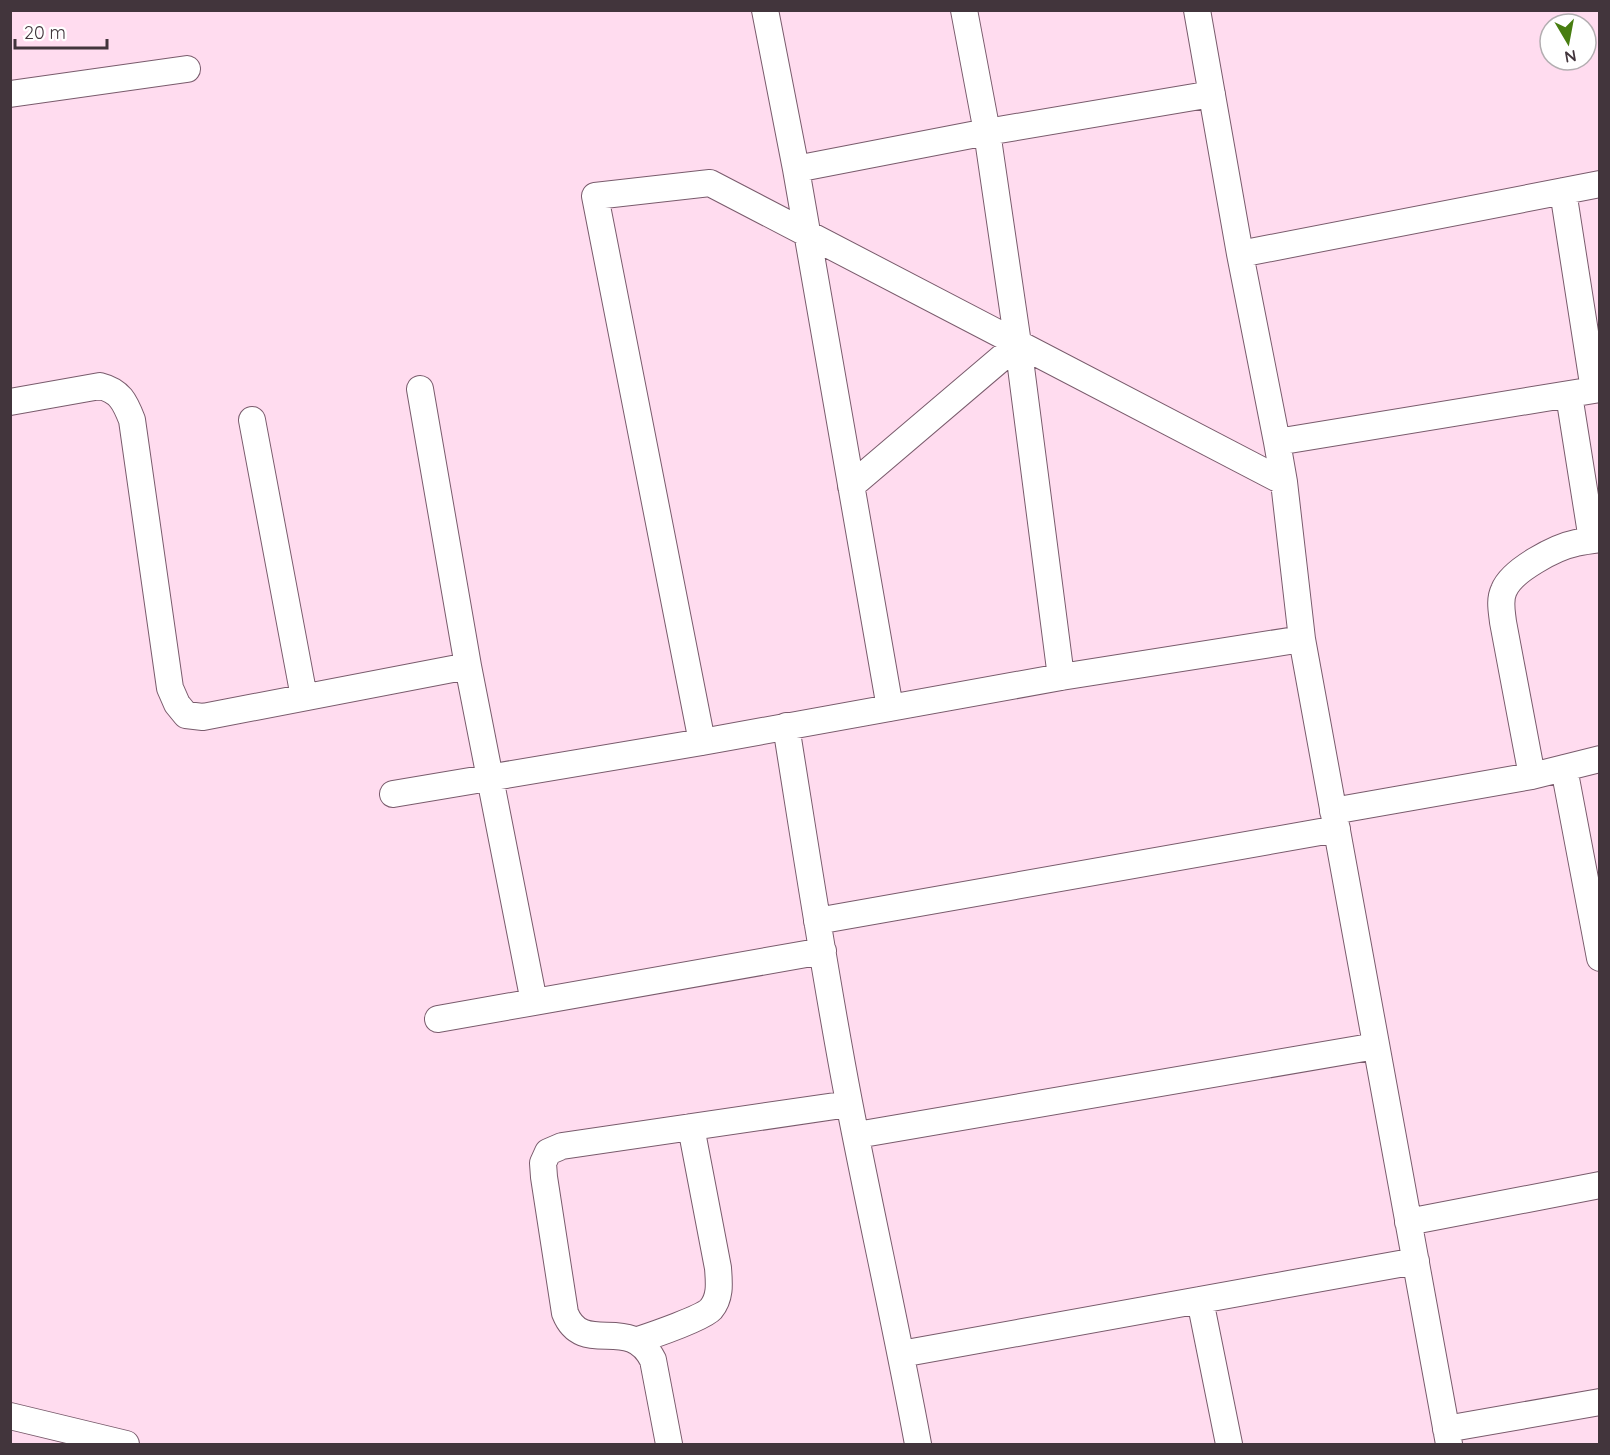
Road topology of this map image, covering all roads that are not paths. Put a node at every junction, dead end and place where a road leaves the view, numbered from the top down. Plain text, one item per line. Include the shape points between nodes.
1 (765, 10) edge
2 (964, 10) edge
3 (1197, 10) edge
4 (187, 69) dead end
5 (10, 94) edge
6 (1212, 94) junction
7 (987, 132) junction
8 (795, 169) junction
9 (1599, 184) edge
10 (1563, 191) junction
11 (805, 233) junction
12 (1240, 254) junction
13 (1018, 344) junction
14 (420, 388) dead end
15 (1597, 390) edge
16 (1569, 394) junction
17 (10, 402) edge
18 (252, 420) dead end
19 (1277, 442) junction
20 (1284, 482) junction
21 (850, 486) junction
22 (1596, 540) edge
23 (1302, 639) junction
24 (468, 666) junction
25 (1061, 677) junction
26 (304, 697) junction
27 (890, 708) junction
28 (786, 726) junction
29 (702, 742) junction
30 (1599, 759) edge
31 (1564, 768) junction
32 (1532, 776) junction
33 (490, 777) junction
34 (393, 794) dead end
35 (1335, 820) junction
36 (817, 921) junction
37 (823, 951) junction
38 (1599, 958) edge
39 (534, 1002) junction
40 (438, 1019) dead end
41 (1376, 1046) junction
42 (849, 1104) junction
43 (692, 1127) junction
44 (857, 1135) junction
45 (1599, 1185) edge
46 (1408, 1222) junction
47 (1416, 1261) junction
48 (1200, 1300) junction
49 (638, 1340) junction
50 (901, 1354) junction
51 (1599, 1402) edge
52 (10, 1416) edge
53 (1448, 1437) edge
54 (126, 1444) edge
55 (669, 1444) edge
56 (918, 1444) edge
57 (1229, 1444) edge

1 - 8 street
2 - 7 street
3 - 6 street
4 - 5 street
6 - 7 street
6 - 12 street
7 - 8 street
7 - 13 street
8 - 11 street
9 - 10 street
10 - 12 street
10 - 15 street
11 - 13 street
11 - 21 street
11 - 29 street via 710,183 596,196
12 - 19 street
13 - 20 street
13 - 21 street
13 - 25 street
14 - 24 street
15 - 16 street
16 - 19 street
16 - 22 street
17 - 26 street via 100,386 114,390 124,400 132,420 170,688 186,715 203,717
18 - 26 street
19 - 20 street
20 - 23 street
21 - 27 street
22 - 32 street via 1555,550 1521,570 1504,589 1503,622
23 - 25 street
23 - 35 street
24 - 26 street
24 - 33 street
25 - 27 street
27 - 28 street
28 - 29 street
28 - 36 street
29 - 33 street
30 - 31 street
31 - 32 street
31 - 38 street
32 - 35 street
33 - 34 street
33 - 39 street
35 - 36 street
35 - 41 street
36 - 37 street
37 - 39 street
37 - 42 street
39 - 40 street
41 - 44 street
41 - 46 street
42 - 43 street
42 - 44 street
43 - 49 street via 718,1268 718,1297 711,1310
43 - 49 street via 562,1146 548,1152 543,1163 570,1325 585,1335
44 - 50 street
45 - 46 street
46 - 47 street
47 - 48 street
47 - 53 street
48 - 50 street
48 - 57 street
49 - 55 street via 648,1348 653,1360
50 - 56 street
51 - 53 street
52 - 54 street

